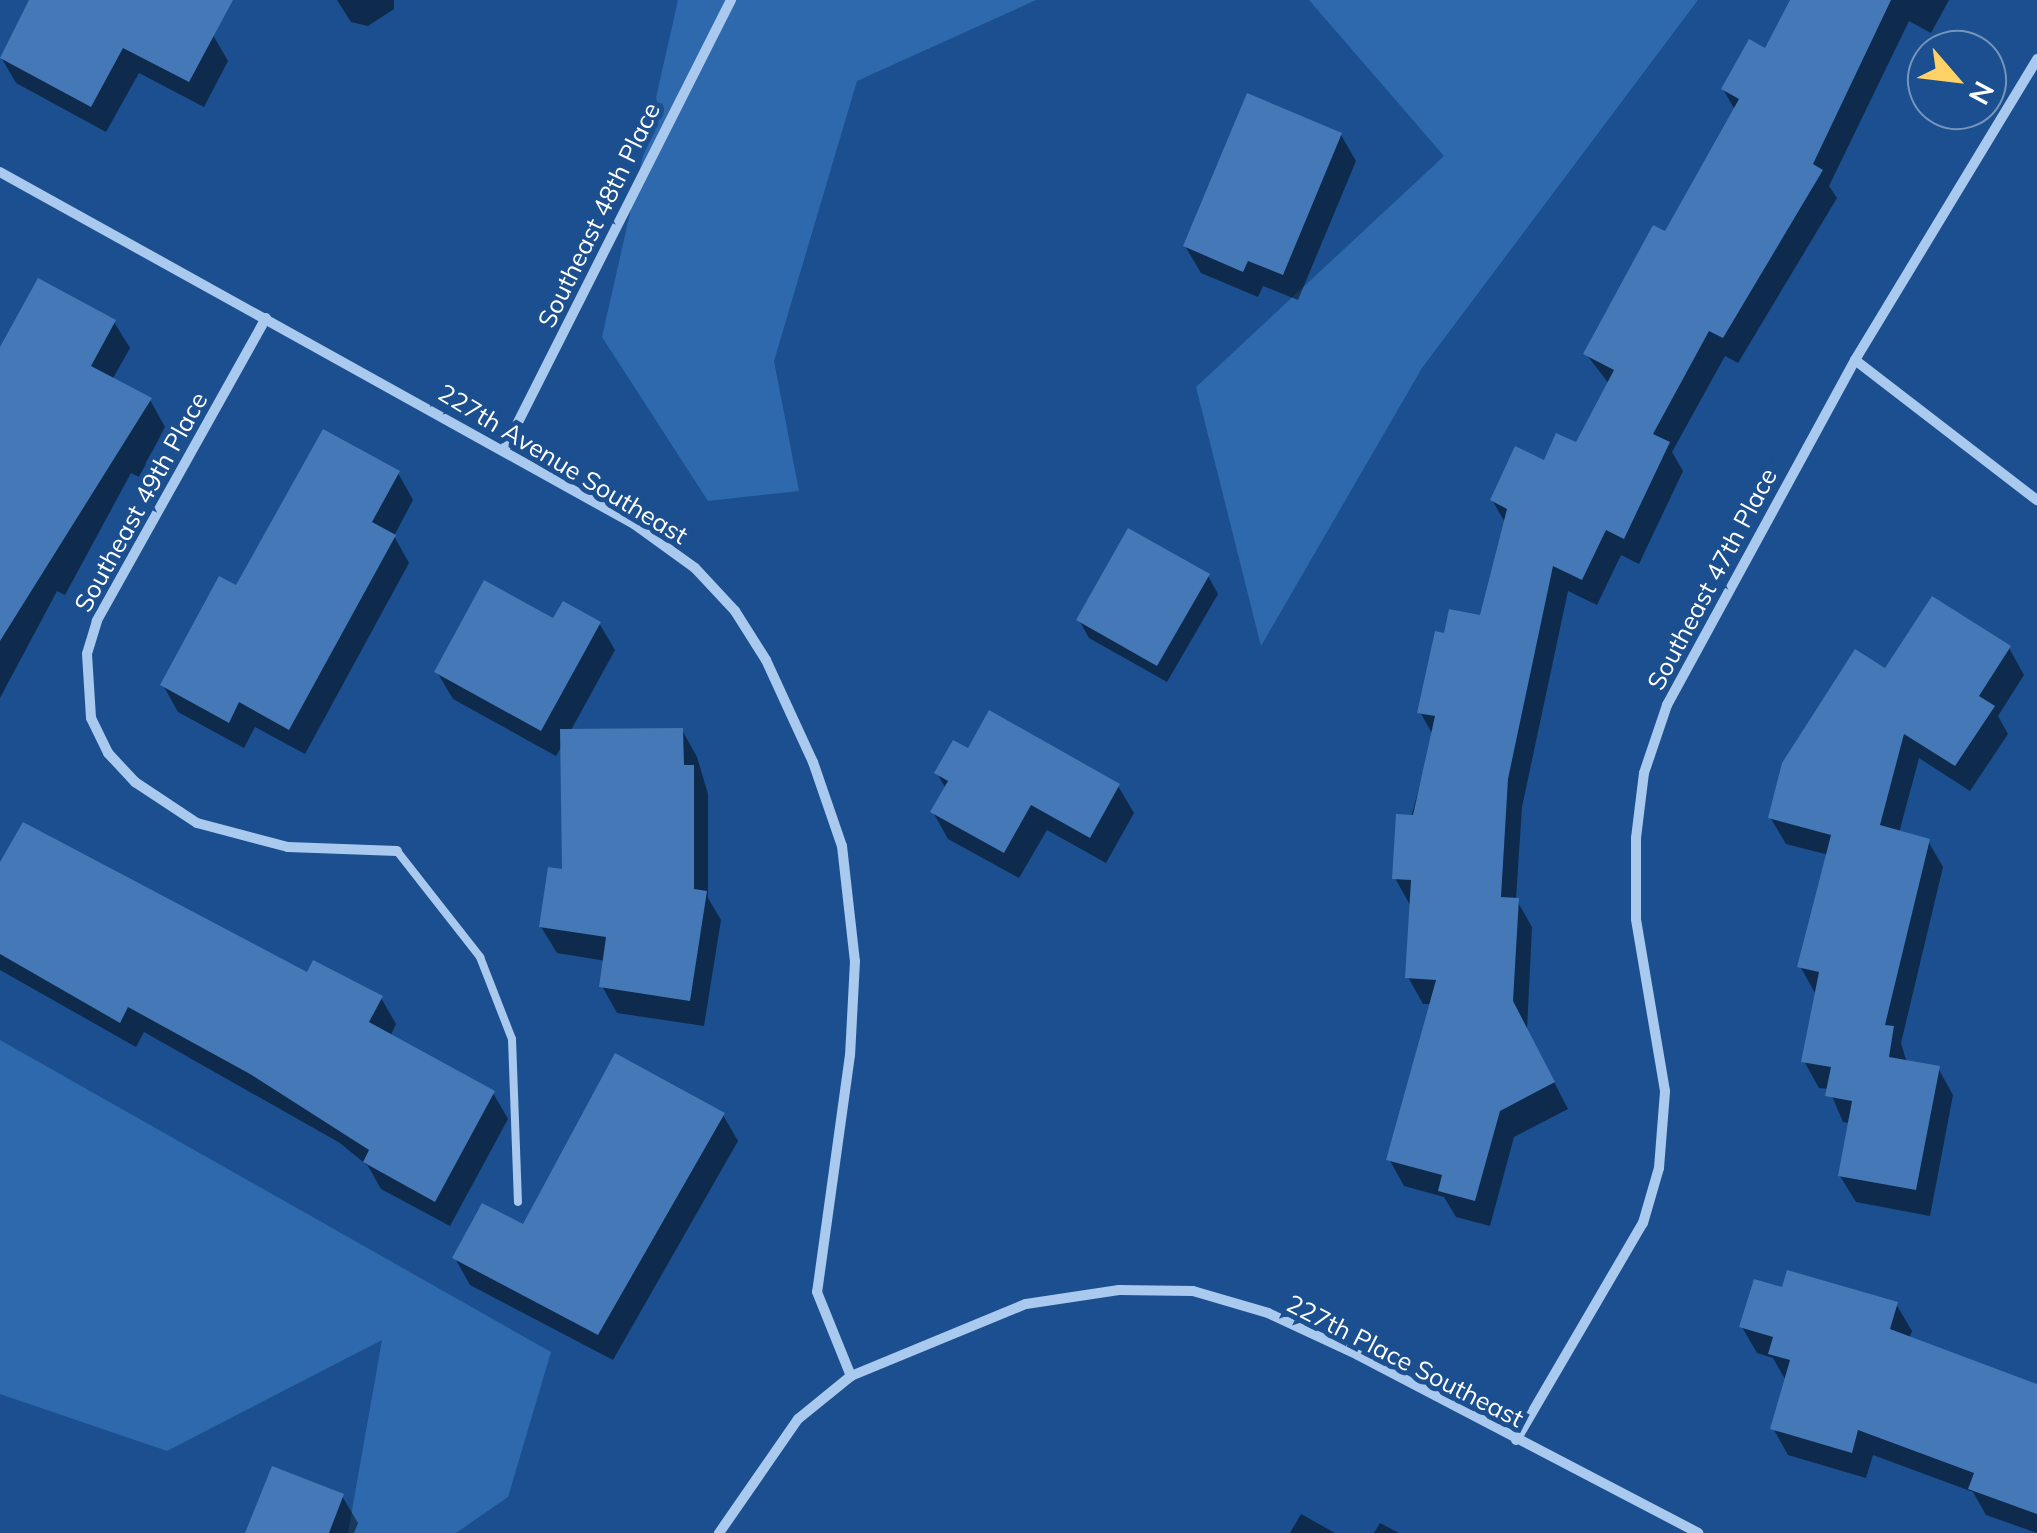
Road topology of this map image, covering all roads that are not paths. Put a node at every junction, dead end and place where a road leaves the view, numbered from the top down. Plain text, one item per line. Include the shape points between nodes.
1 (731, 0) edge
2 (2037, 59) edge
3 (0, 172) edge
4 (266, 318) junction
5 (1855, 360) junction
6 (506, 448) junction
7 (2037, 500) edge
8 (397, 851) joint
9 (518, 1202) dead end
10 (852, 1376) junction
11 (1516, 1440) junction
12 (719, 1533) edge
13 (1698, 1533) edge

1 - 6 street, Southeast 48th Place
2 - 5 street, Southeast 47th Place
3 - 4 street, 227th Avenue Southeast
4 - 6 street, 227th Avenue Southeast
4 - 8 street, Southeast 49th Place via 97,621 87,654 92,718 108,753 135,782 197,823 274,845
5 - 7 street
5 - 11 street, Southeast 47th Place via 1696,644 1644,773 1636,919 1666,1091 1659,1168 1643,1223
6 - 10 street, 227th Avenue Southeast via 695,568 735,610 766,660 813,762 842,846 855,961 850,1056 817,1292
8 - 9 lane via 480,958 512,1039
10 - 11 street, 227th Place Southeast via 1026,1304 1119,1290 1193,1291 1286,1322
10 - 12 street via 798,1419
11 - 13 street, 227th Place Southeast

